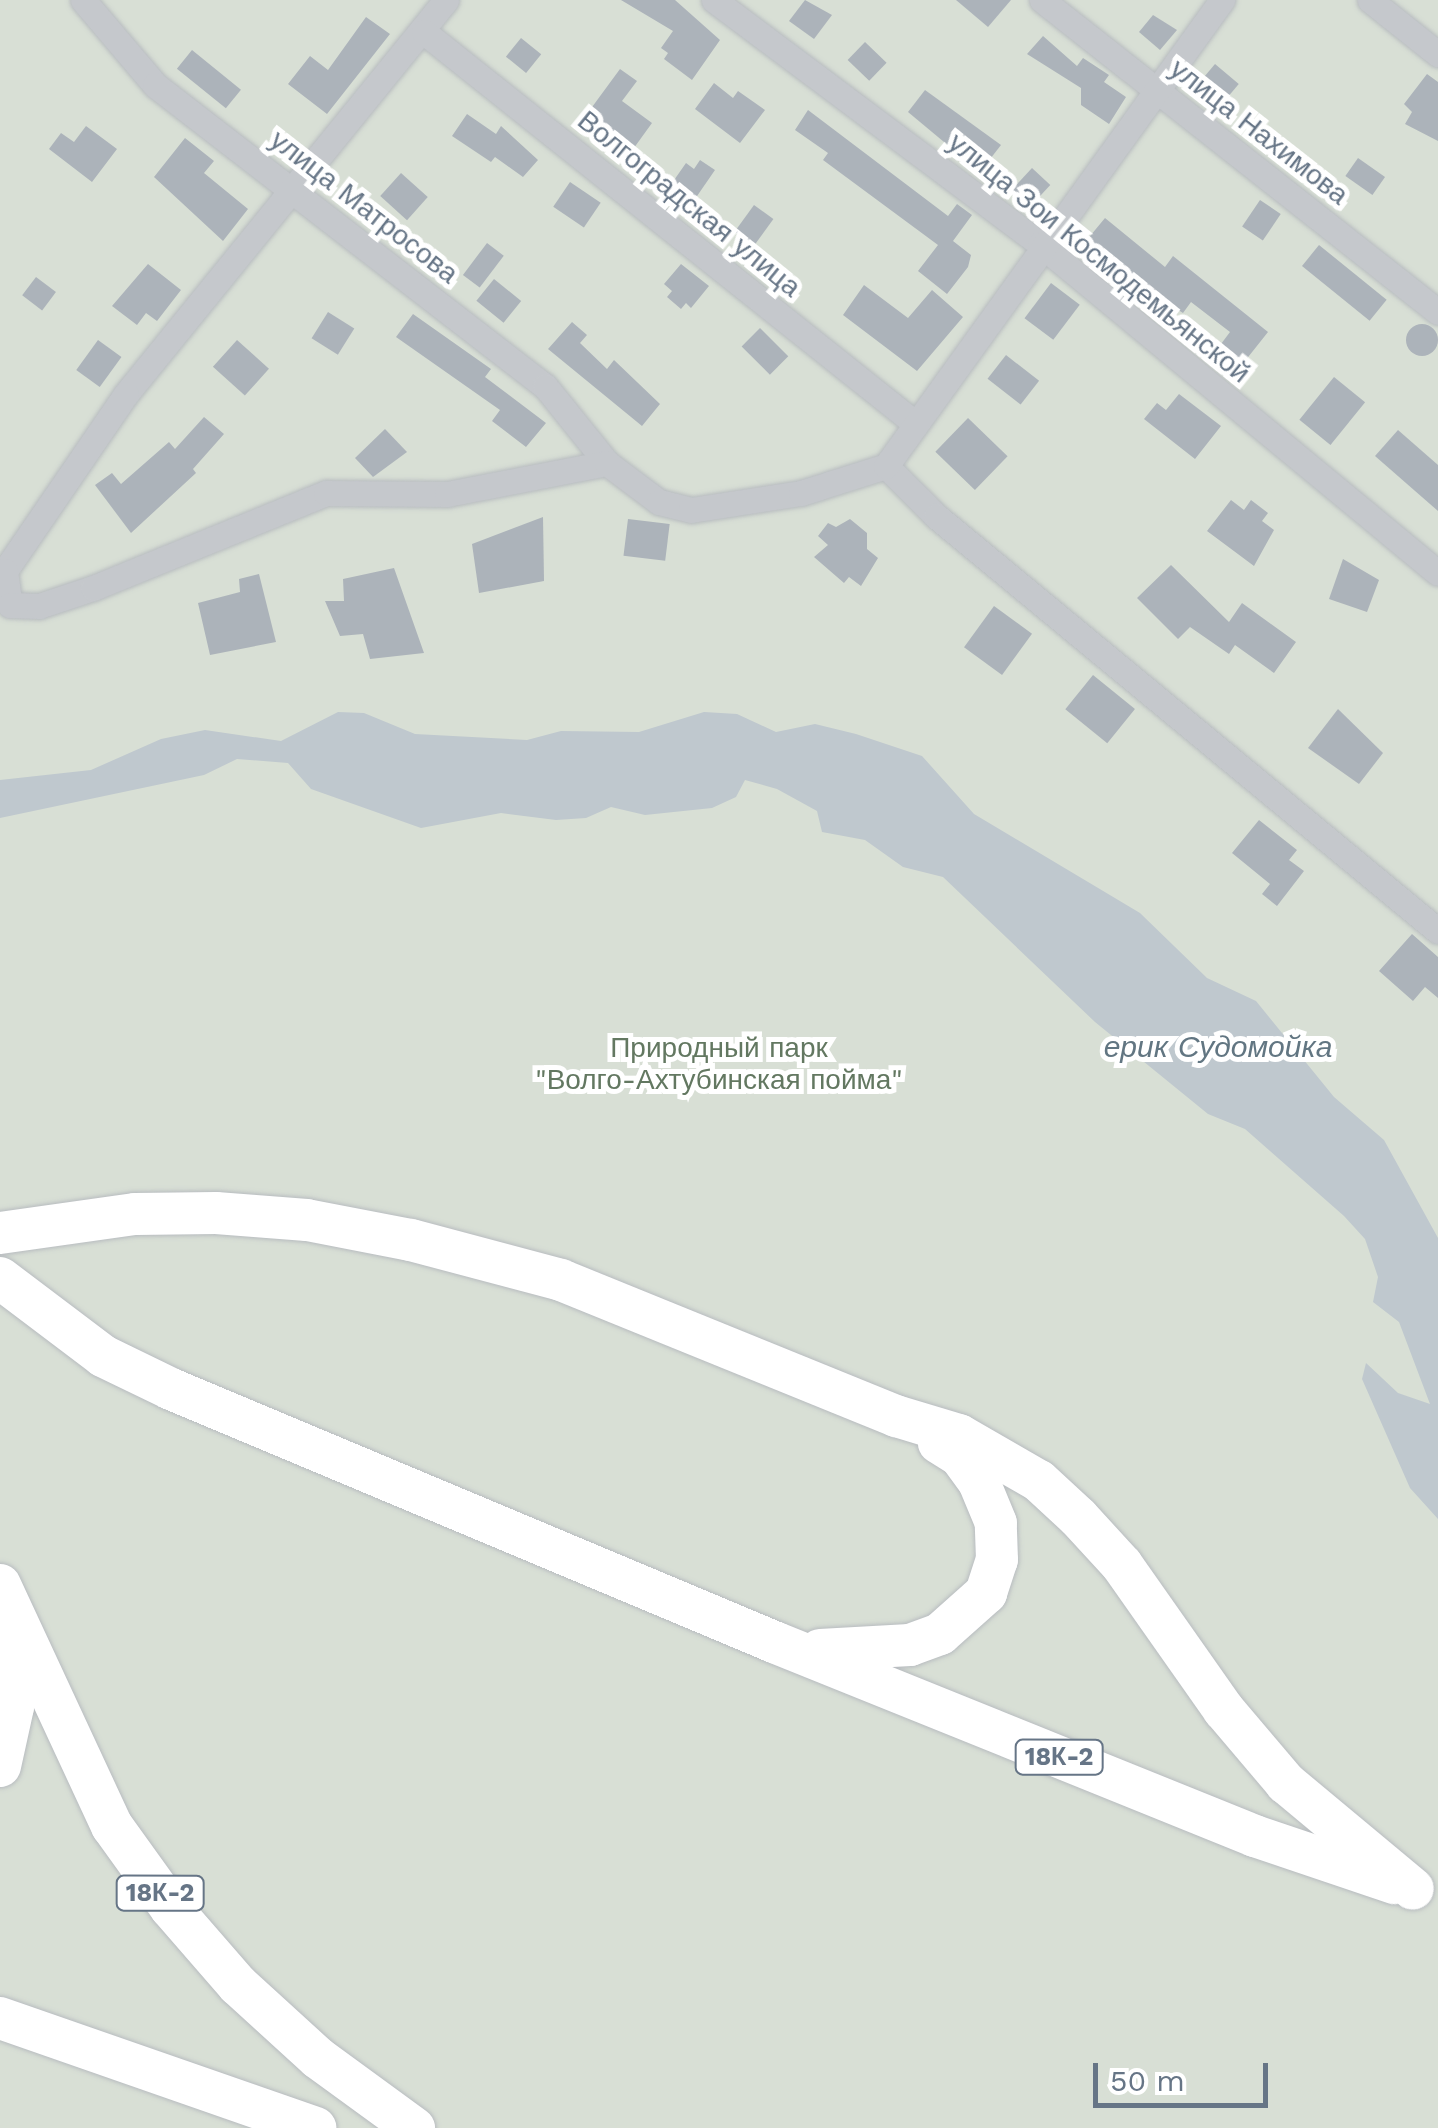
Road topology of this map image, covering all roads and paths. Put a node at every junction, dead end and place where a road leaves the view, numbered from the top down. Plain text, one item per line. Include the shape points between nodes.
1 (83, 0) edge
2 (446, 0) edge
3 (714, 0) edge
4 (1042, 0) edge
5 (1222, 0) edge
6 (1370, 0) edge
7 (424, 32) junction
8 (1438, 54) edge
9 (1156, 89) junction
10 (296, 191) junction
11 (1040, 244) junction
12 (1438, 312) edge
13 (916, 424) junction
14 (607, 463) junction
15 (886, 466) junction
16 (10, 540) edge
17 (1438, 572) edge
18 (1438, 931) edge
19 (0, 1233) edge
20 (0, 1278) edge
21 (896, 1416) junction
22 (2, 1590) edge
23 (774, 1642) junction
24 (0, 1766) edge
25 (1426, 1894) edge
26 (0, 2018) edge
27 (314, 2128) edge
28 (414, 2128) edge

1 - 10 street, улица Матросова via 155,85
2 - 7 street
3 - 11 street, улица Зои Космодемьянской
4 - 9 street, улица Нахимова
5 - 9 street
6 - 8 street
7 - 10 street
7 - 13 street, Волгоградская улица
9 - 11 street
9 - 12 street, улица Нахимова
10 - 14 street, улица Матросова via 545,386
10 - 16 street
11 - 13 street
11 - 17 street, улица Зои Космодемьянской
13 - 15 street
14 - 15 street, улица Матросова via 659,502 690,510 801,493
14 - 16 street via 447,494 326,493 26,608 10,605 3,587
15 - 18 street via 936,516
19 - 21 main road via 135,1214 216,1213 307,1220 411,1240 560,1280
20 - 23 main road, 18К-2 via 103,1356
21 - 23 main road via 960,1456 979,1482 996,1523 997,1560 986,1593 940,1634 910,1645 834,1652
21 - 25 main road via 959,1435 1039,1481 1122,1565 1224,1710 1286,1783
22 - 24 main road via 13,1706
22 - 28 main road, 18К-2 via 112,1826 171,1908 238,1985 318,2058
23 - 25 main road, 18К-2 via 1255,1836
26 - 27 main road

